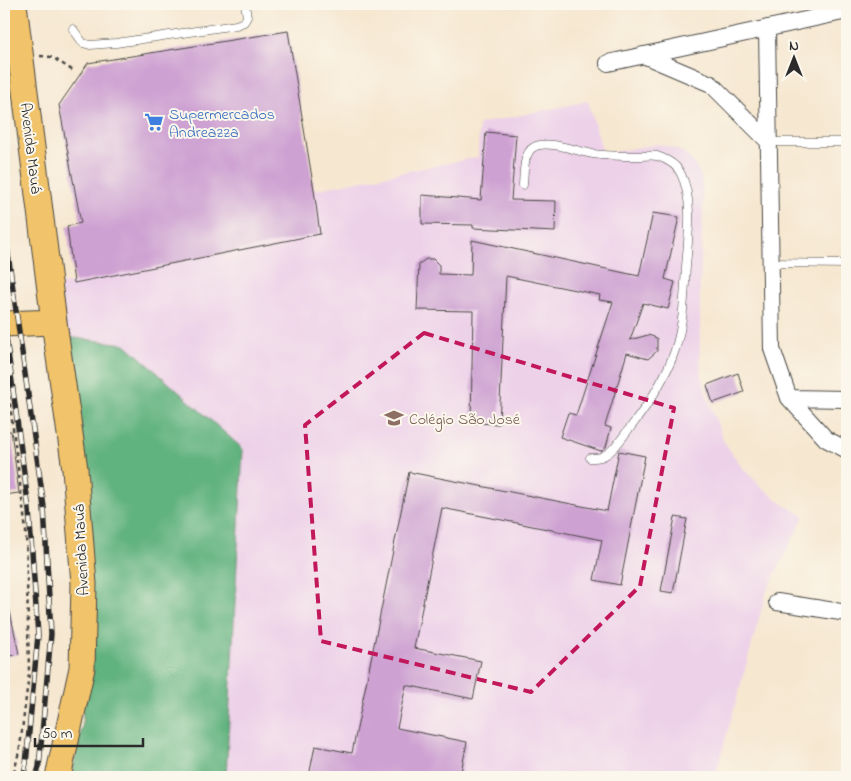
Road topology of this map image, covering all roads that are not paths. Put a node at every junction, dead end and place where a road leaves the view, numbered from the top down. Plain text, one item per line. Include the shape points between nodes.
1 (14, 4) edge
2 (245, 4) edge
3 (847, 11) edge
4 (767, 28) junction
5 (73, 29) dead end
6 (643, 55) junction
7 (608, 63) dead end
8 (769, 142) junction
9 (847, 142) edge
10 (522, 185) dead end
11 (770, 262) junction
12 (847, 264) edge
13 (54, 322) junction
14 (4, 324) edge
15 (789, 398) junction
16 (847, 399) edge
17 (847, 450) edge
18 (590, 458) dead end
19 (777, 602) dead end
20 (847, 613) edge
21 (58, 777) edge

1 - 13 main road, Avenida Mauá
2 - 5 lane via 247,17 236,25 116,43 83,43
3 - 4 street
4 - 6 street
4 - 8 street
6 - 7 street
6 - 8 street via 711,84
8 - 9 lane
8 - 11 street
10 - 18 lane via 529,150 544,144 601,155 655,156 669,160 685,183 689,221 683,312 675,350 665,375 633,423 608,453 600,458
11 - 12 lane
11 - 15 street via 772,349
13 - 14 main road
13 - 21 main road, Avenida Mauá via 75,469 84,584 82,668
15 - 16 street
15 - 17 street via 826,439
19 - 20 street

